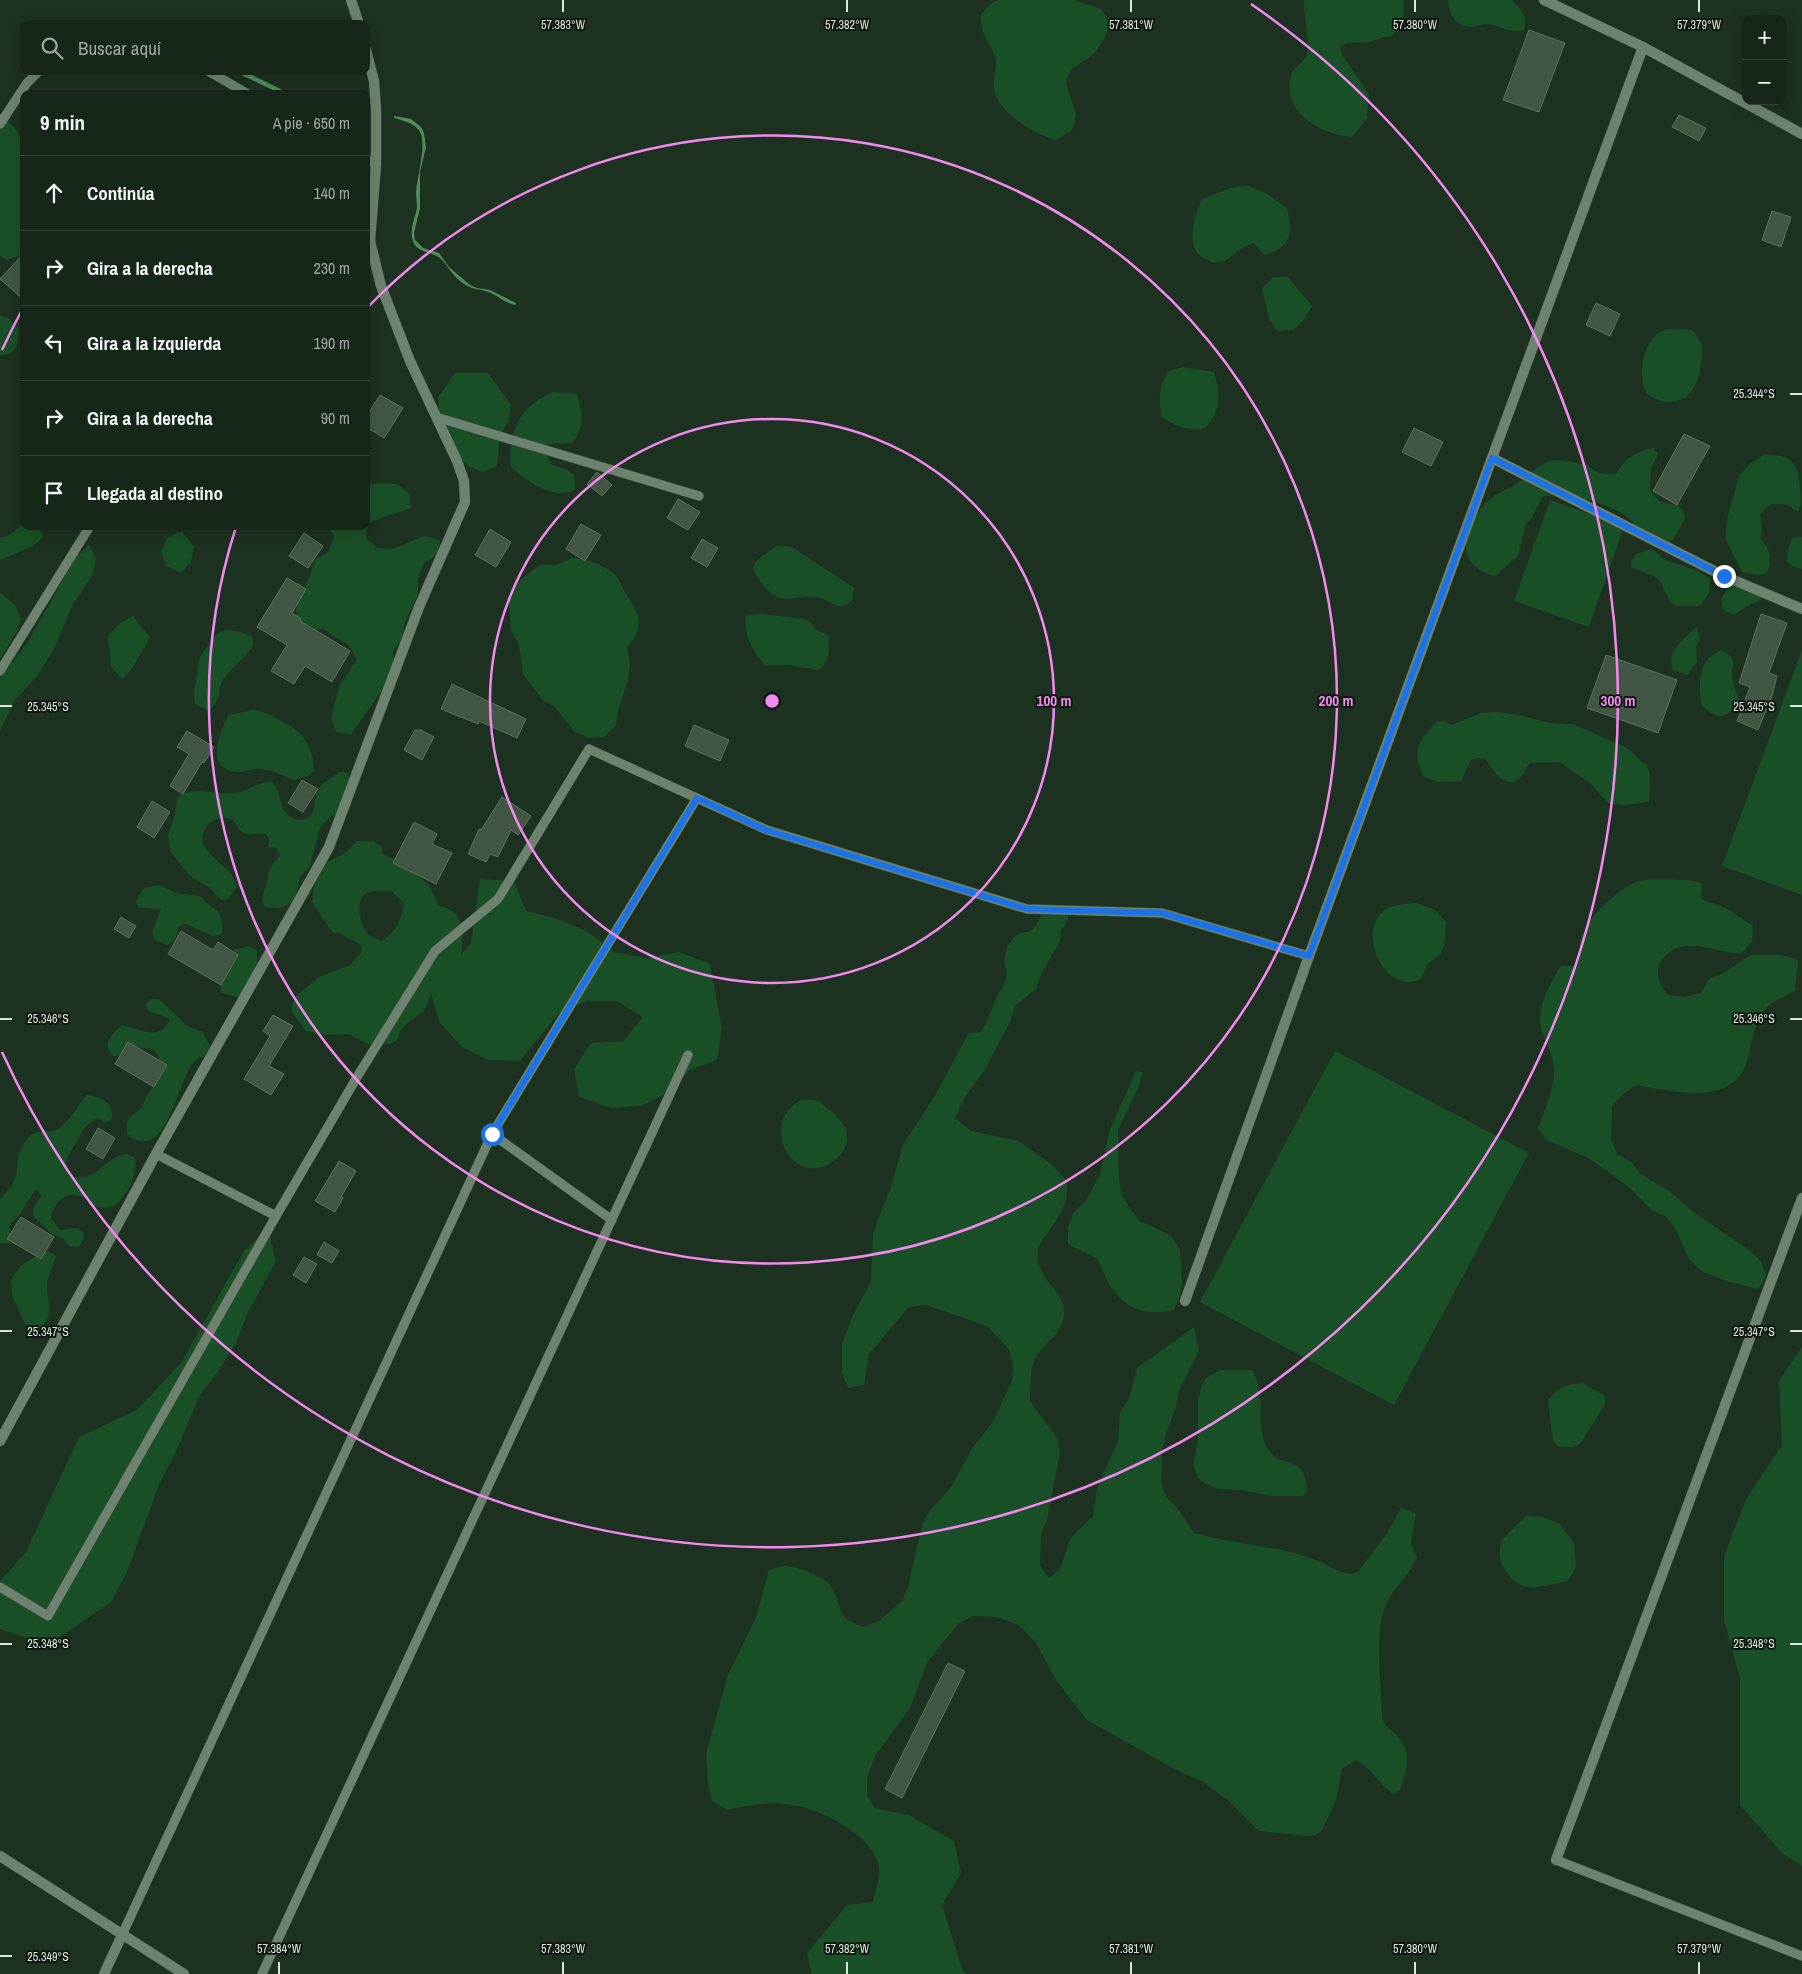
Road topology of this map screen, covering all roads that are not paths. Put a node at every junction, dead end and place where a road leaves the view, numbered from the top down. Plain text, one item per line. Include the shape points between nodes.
1 (351, 0) edge
2 (1544, 0) edge
3 (358, 20) edge
4 (1643, 46) junction
5 (370, 66) edge
6 (35, 75) edge
7 (215, 75) edge
8 (22, 90) edge
9 (241, 90) edge
10 (20, 94) edge
11 (0, 124) edge
12 (1802, 134) edge
13 (370, 161) edge
14 (376, 165) junction
15 (436, 417) junction
16 (1492, 458) junction
17 (699, 496) dead end
18 (88, 530) edge
19 (1802, 609) edge
20 (0, 671) edge
21 (697, 798) junction
22 (1309, 956) junction
23 (688, 1055) dead end
24 (492, 1134) junction
25 (156, 1154) junction
26 (1802, 1198) edge
27 (276, 1216) junction
28 (612, 1220) junction
29 (1185, 1302) dead end
30 (0, 1441) edge
31 (0, 1587) edge
32 (0, 1856) edge
33 (1556, 1860) joint
34 (122, 1934) junction
35 (1802, 1956) edge
36 (104, 1974) edge
37 (184, 1974) edge
38 (262, 1974) edge

1 - 3 street
2 - 4 street
4 - 12 street
4 - 16 street
5 - 14 street via 376,110
6 - 8 lane
7 - 9 lane
10 - 11 lane
13 - 14 lane
14 - 15 street via 372,250 381,286
15 - 17 lane
15 - 25 street via 464,481 465,502 419,607 329,847
16 - 19 street via 1724,576
16 - 22 street
18 - 20 lane
21 - 22 lane via 766,830 1027,909 1162,913
21 - 24 lane
21 - 27 lane via 589,749 498,899 435,951
22 - 29 street
23 - 28 lane
24 - 28 lane
24 - 34 lane
25 - 27 lane
25 - 30 street
26 - 33 street
27 - 31 lane via 48,1616
28 - 38 lane
32 - 34 street
33 - 35 lane
34 - 36 street
34 - 37 street

